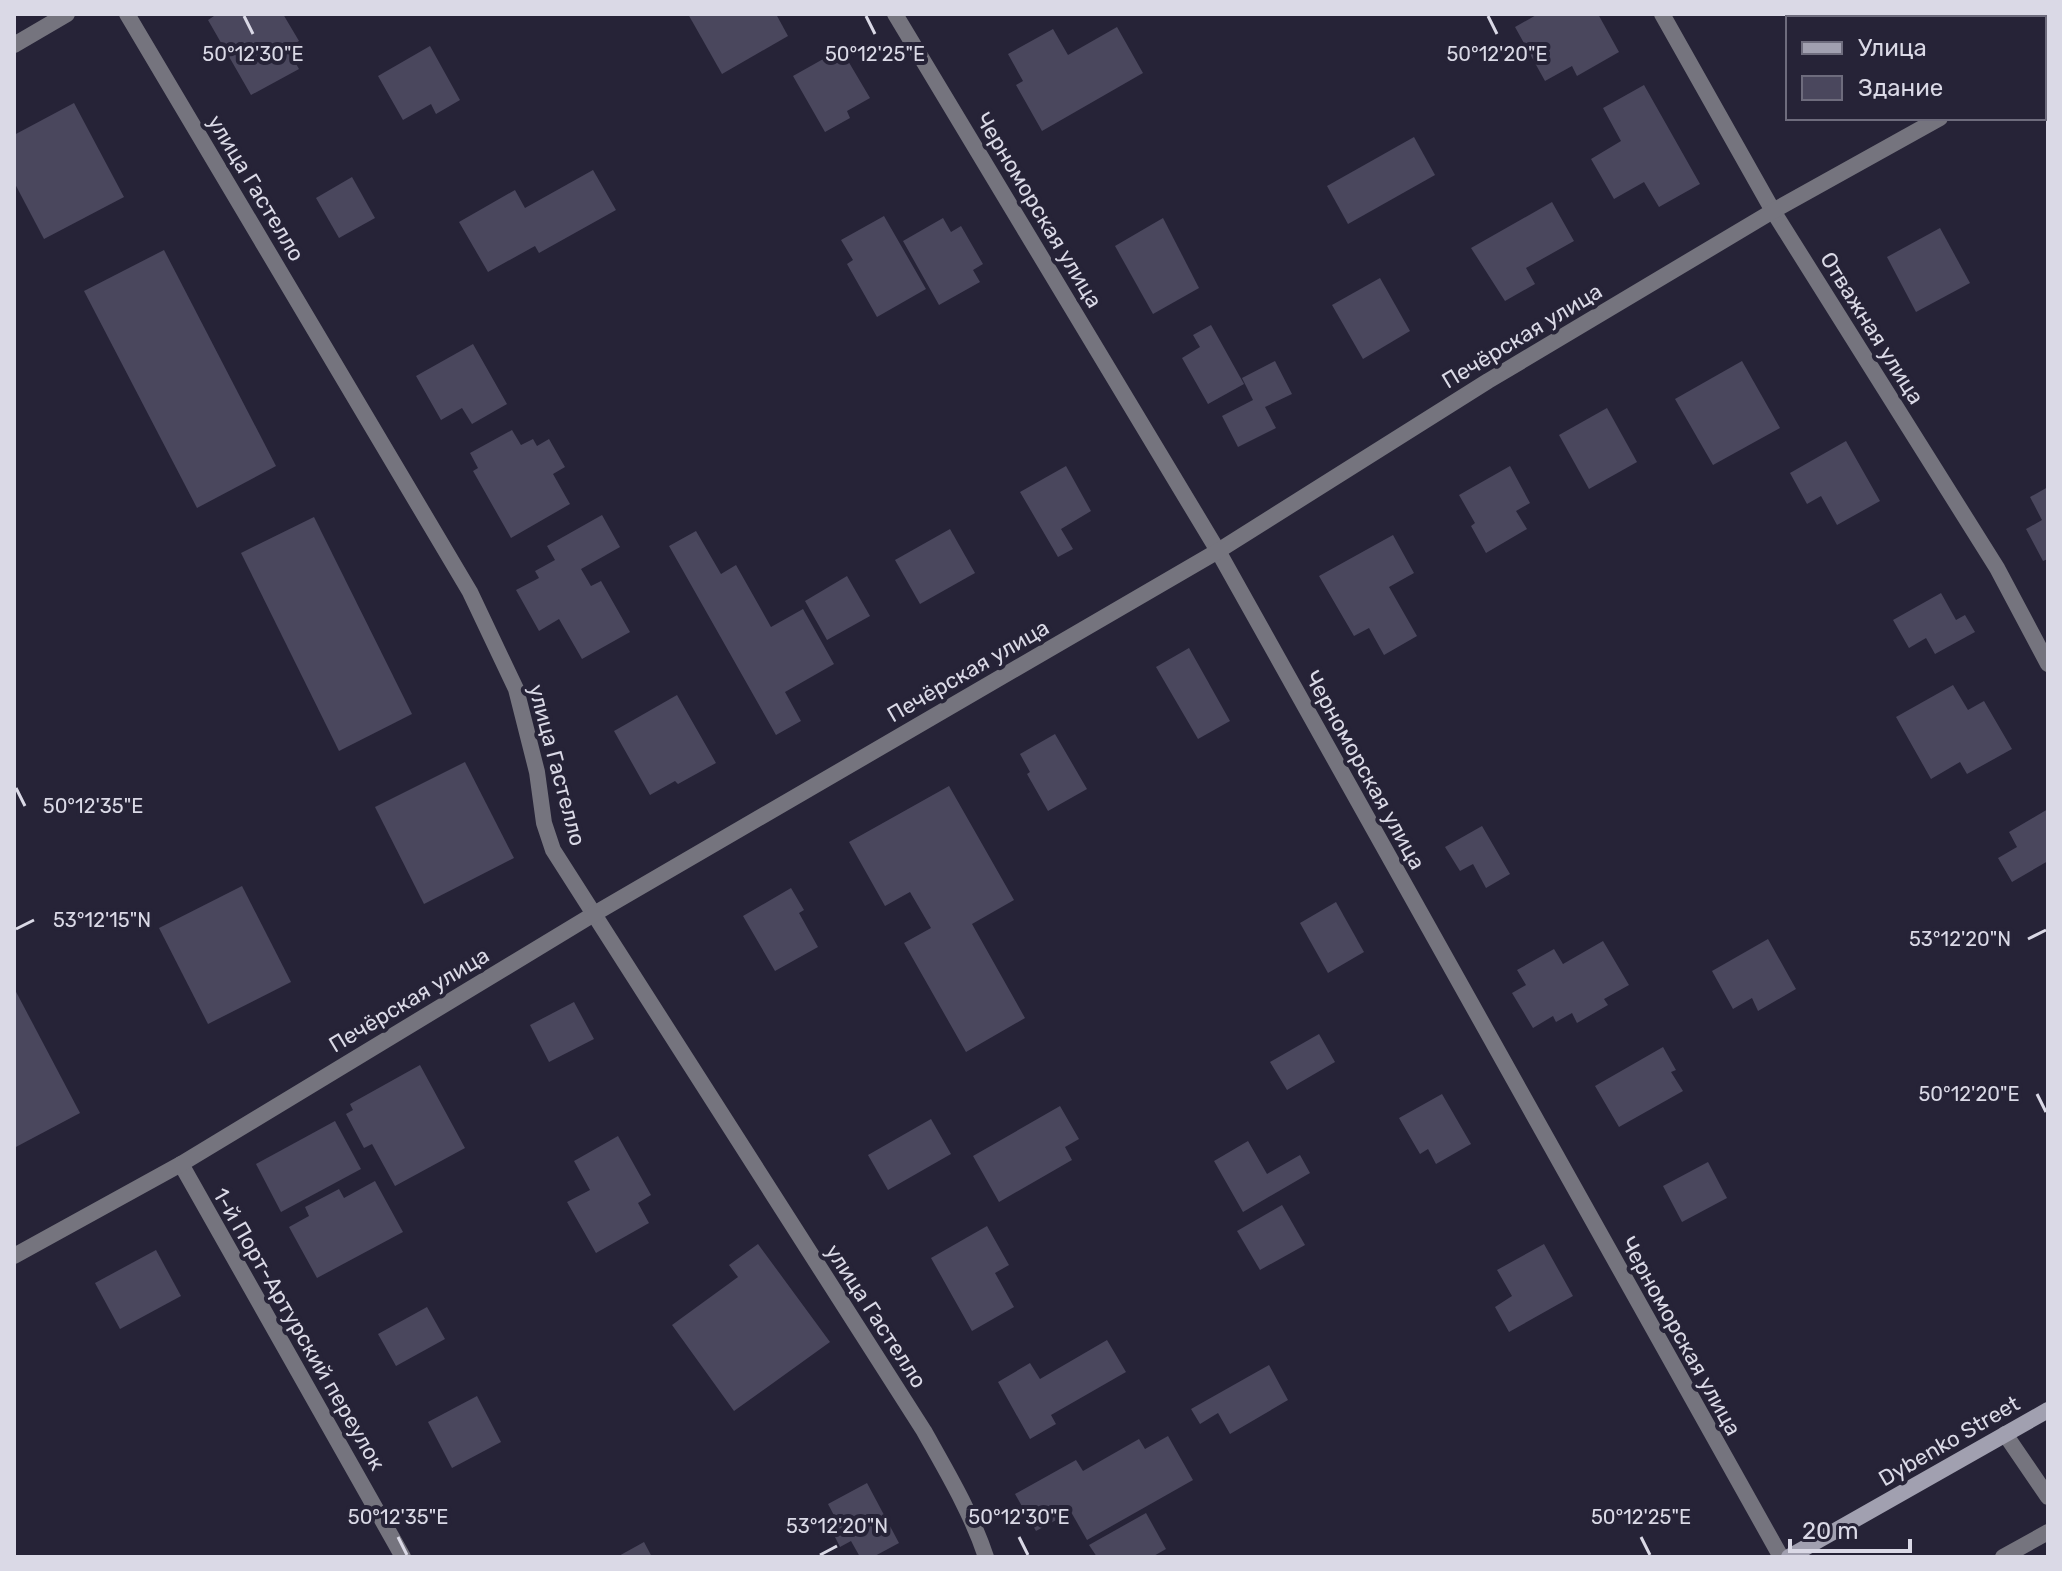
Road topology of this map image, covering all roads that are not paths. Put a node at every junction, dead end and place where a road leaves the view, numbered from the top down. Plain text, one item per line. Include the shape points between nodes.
1 (67, 14) edge
2 (127, 14) edge
3 (895, 14) edge
4 (1662, 14) edge
5 (14, 45) edge
6 (1936, 120) edge
7 (1773, 211) junction
8 (1218, 551) junction
9 (2048, 664) edge
10 (594, 914) junction
11 (181, 1164) junction
12 (14, 1256) edge
13 (2048, 1410) edge
14 (2005, 1434) junction
15 (2048, 1497) edge
16 (2048, 1532) edge
17 (403, 1557) edge
18 (986, 1557) edge
19 (1781, 1557) edge
20 (1789, 1557) edge
21 (2003, 1557) edge

1 - 5 street
2 - 10 street, улица Гастелло via 470,592 516,689 553,850
3 - 8 street, Черноморская улица
4 - 7 street, Отважная улица
6 - 7 street, Печёрская улица
7 - 8 street, Печёрская улица
7 - 9 street, Отважная улица via 1997,568
8 - 10 street, Печёрская улица
8 - 19 street, Черноморская улица
10 - 11 street, Печёрская улица
10 - 18 street, улица Гастелло via 924,1431
11 - 12 street, Печёрская улица
11 - 17 street, 1-й Порт-Артурский переулок
13 - 14 main road, Dybenko Street
14 - 15 street
14 - 20 main road, Dybenko Street
16 - 21 street

